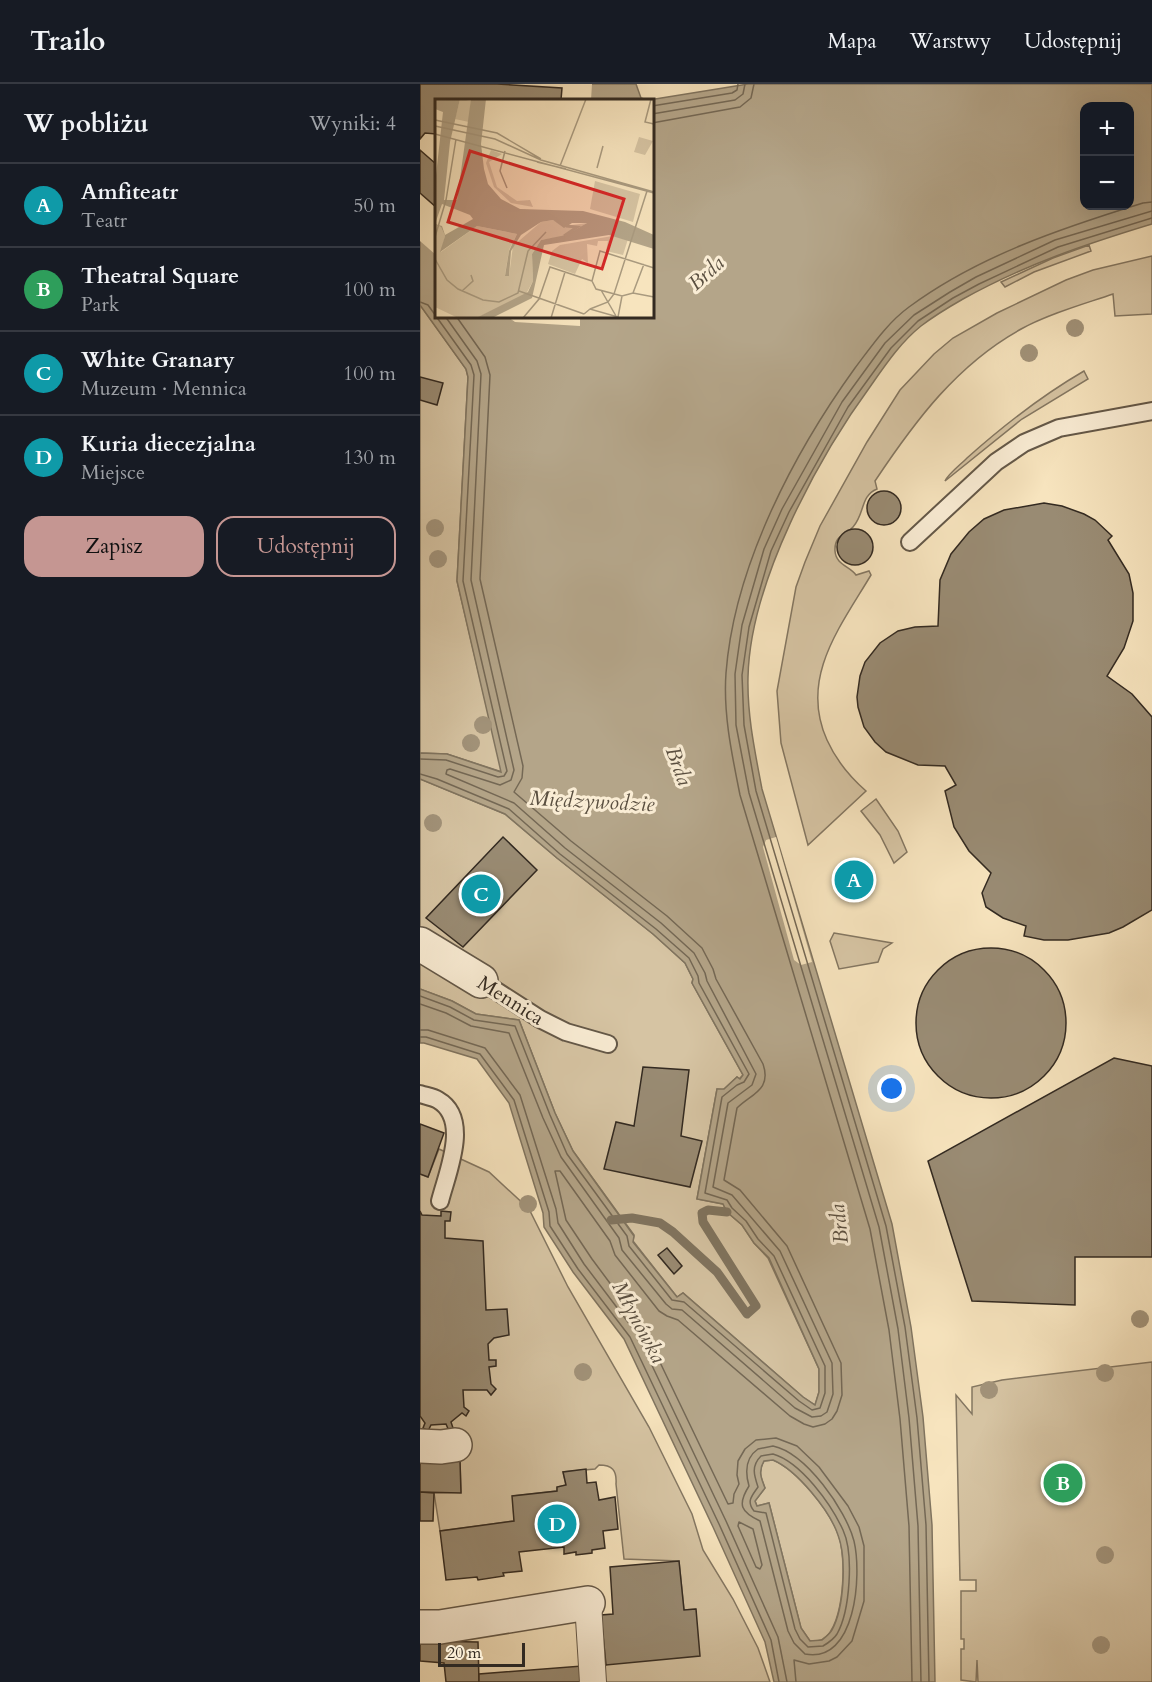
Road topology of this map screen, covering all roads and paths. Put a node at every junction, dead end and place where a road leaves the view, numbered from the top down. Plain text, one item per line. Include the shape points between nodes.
1 (1152, 411) edge
2 (910, 542) dead end
3 (420, 944) edge
4 (481, 981) joint
5 (608, 1044) dead end
6 (420, 1094) edge
7 (440, 1201) dead end
8 (455, 1445) dead end
9 (420, 1446) edge
10 (588, 1602) joint
11 (420, 1627) edge
12 (593, 1682) edge

1 - 2 lane via 1059,428 1024,443 996,462
3 - 4 street, Mennica
4 - 5 lane, Mennica via 549,1024
6 - 7 lane via 439,1100 456,1126
8 - 9 street
10 - 11 street
10 - 12 street

